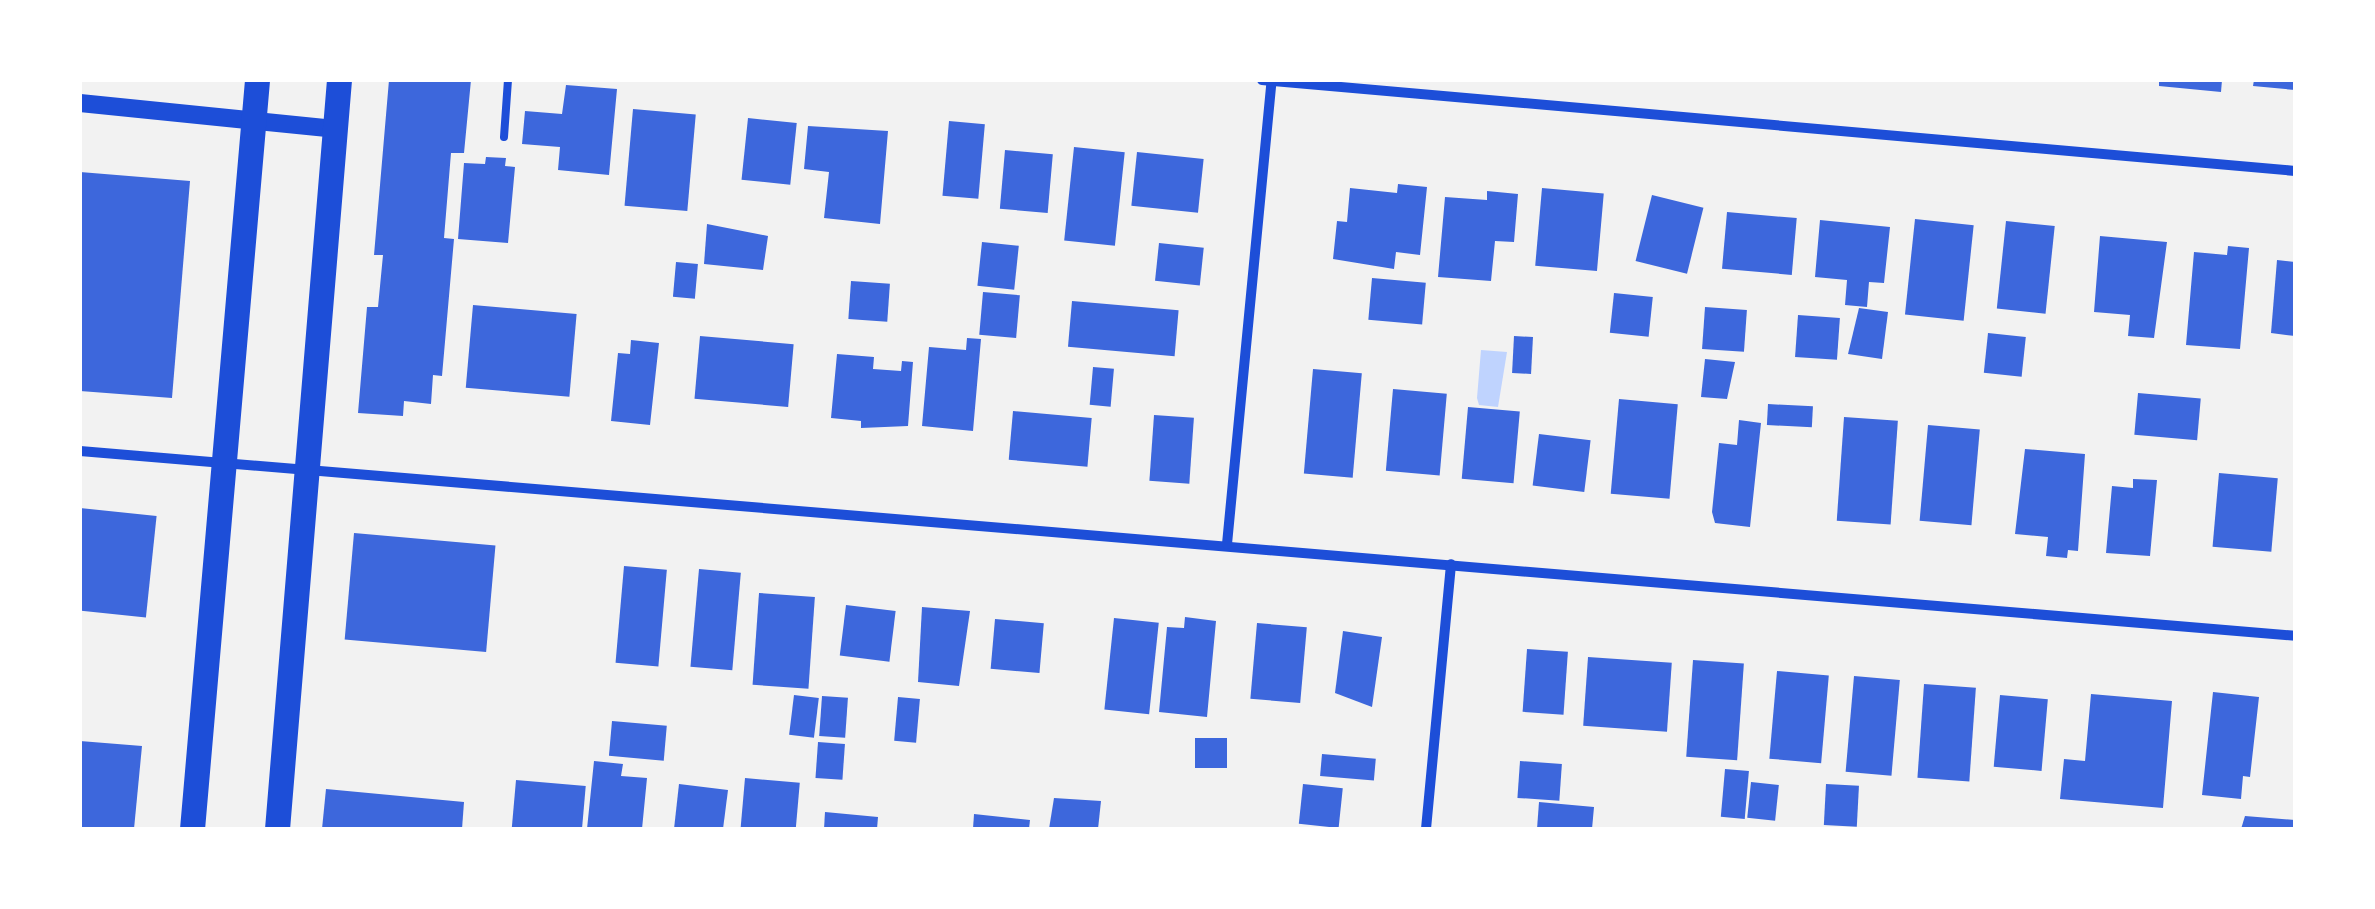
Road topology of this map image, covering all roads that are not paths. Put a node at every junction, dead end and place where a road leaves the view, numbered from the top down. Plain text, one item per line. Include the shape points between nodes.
1 (257, 80) edge
2 (339, 80) edge
3 (508, 80) edge
4 (1262, 80) edge
5 (1272, 80) edge
6 (80, 103) edge
7 (254, 121) junction
8 (335, 129) junction
9 (504, 137) dead end
10 (2295, 171) edge
11 (80, 452) edge
12 (223, 463) junction
13 (306, 470) junction
14 (1227, 544) junction
15 (1451, 564) junction
16 (2295, 636) edge
17 (192, 829) edge
18 (277, 829) edge
19 (1426, 829) edge

1 - 7 main road
2 - 8 main road
3 - 9 lane
4 - 5 street
5 - 10 street
5 - 14 street
6 - 7 street
7 - 8 street
7 - 12 main road
8 - 13 main road
11 - 12 street
12 - 13 street
12 - 17 main road
13 - 14 street
13 - 18 main road
14 - 15 street
15 - 16 street
15 - 19 street

